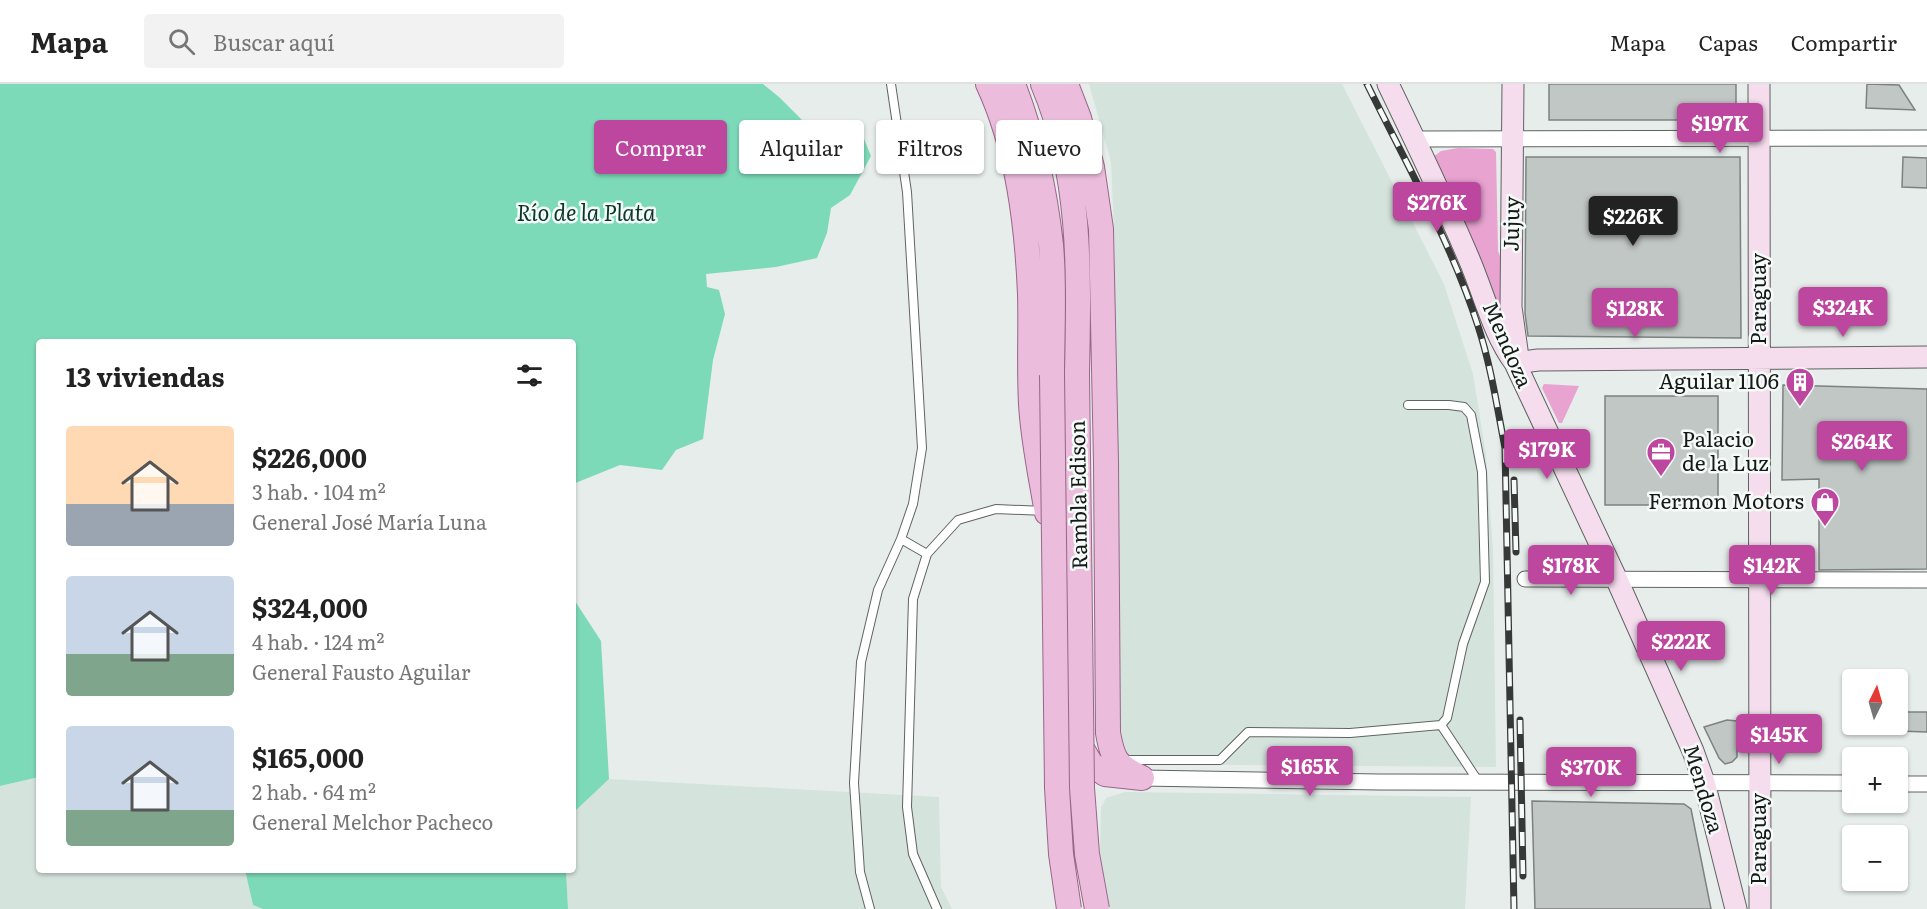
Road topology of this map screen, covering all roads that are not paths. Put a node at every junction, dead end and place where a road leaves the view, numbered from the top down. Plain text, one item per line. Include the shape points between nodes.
1 (891, 84) edge
2 (988, 84) edge
3 (1013, 84) edge
4 (1043, 84) edge
5 (1066, 84) edge
6 (1388, 84) edge
7 (1513, 84) edge
8 (1759, 84) edge
9 (1514, 138) junction
10 (1759, 138) junction
11 (1927, 138) edge
12 (1415, 139) junction
13 (1927, 357) edge
14 (1759, 358) junction
15 (1515, 363) junction
16 (1408, 405) dead end
17 (1047, 511) junction
18 (901, 539) junction
19 (927, 554) junction
20 (1525, 579) dead end
21 (1759, 579) junction
22 (1617, 580) junction
23 (1927, 580) edge
24 (1441, 725) junction
25 (1116, 760) junction
26 (1142, 778) junction
27 (1759, 781) junction
28 (1478, 782) junction
29 (1704, 782) junction
30 (1842, 783) edge
31 (1908, 784) edge
32 (1927, 784) edge
33 (870, 909) edge
34 (937, 909) edge
35 (1069, 909) edge
36 (1097, 909) edge
37 (1736, 909) edge
38 (1760, 909) edge

1 - 18 lane via 907,192 922,448 913,504
2 - 17 main road via 1006,135 1026,238 1030,404
3 - 35 main road, Rambla Edison, bridge via 1033,144 1051,247 1057,788
4 - 36 main road, Rambla Edison, bridge via 1061,137 1078,246 1082,788 1087,854
5 - 25 main road via 1092,166 1101,229 1108,734
6 - 12 street, Mendoza
7 - 9 street, Jujuy
8 - 10 street, Paraguay
9 - 10 street
9 - 12 street
9 - 15 street, Jujuy via 1511,307
10 - 11 street
10 - 14 street, Paraguay
12 - 15 street, Mendoza via 1478,278 1502,345
13 - 14 street
14 - 15 street
14 - 21 street, Paraguay
15 - 22 street, Mendoza
16 - 24 lane via 1464,408 1471,415 1482,472 1485,582 1463,644 1447,718
17 - 19 lane via 996,509 958,520
17 - 26 main road via 1077,740 1091,764 1105,774
18 - 19 lane
18 - 33 lane via 878,590 861,662 854,783 860,872
19 - 34 lane via 913,599 908,807 913,854
20 - 22 street
21 - 22 street
21 - 23 street
21 - 27 street, Paraguay
22 - 29 street, Mendoza via 1677,711
24 - 25 lane via 1350,733 1248,732 1220,760
24 - 28 lane
25 - 26 main road
26 - 28 street
27 - 29 street
27 - 30 street
27 - 38 street, Paraguay
28 - 29 street
29 - 37 street, Mendoza
31 - 32 street

